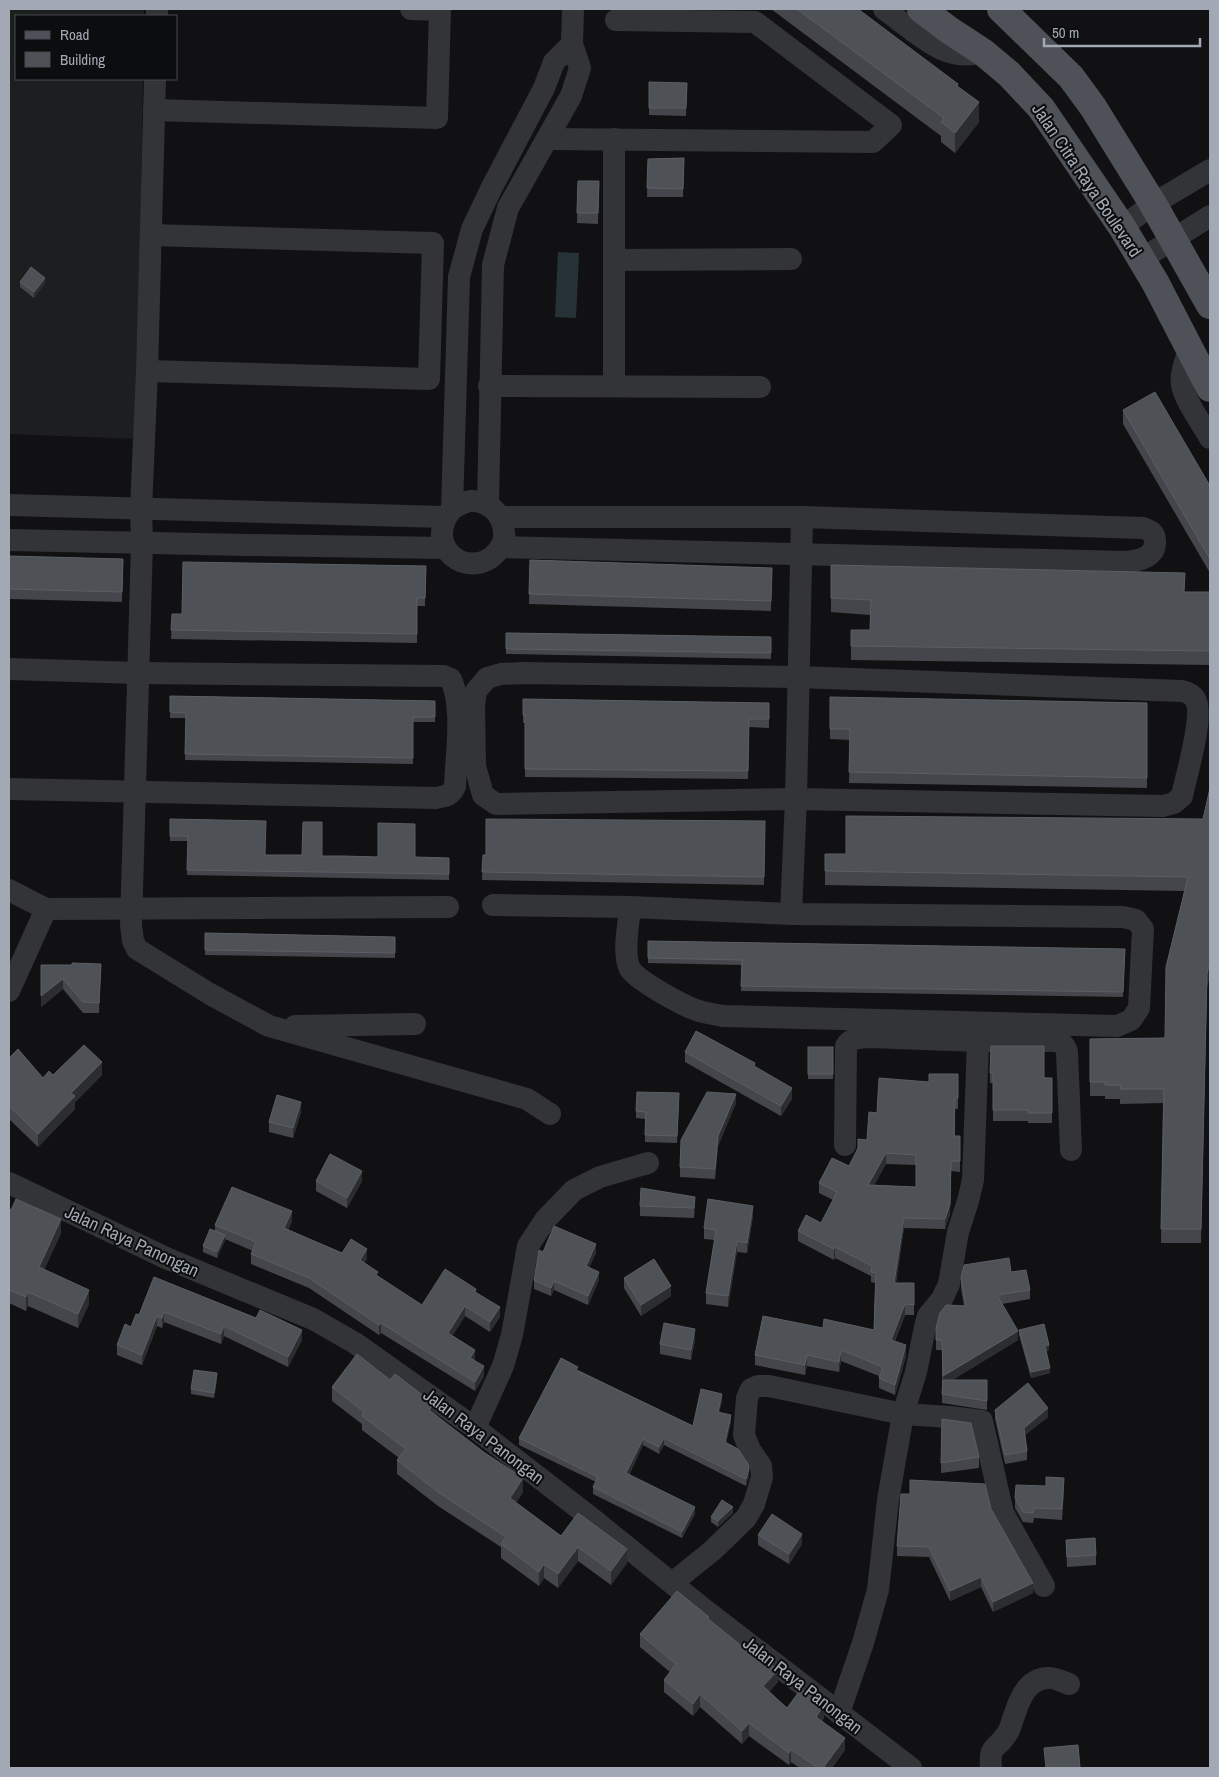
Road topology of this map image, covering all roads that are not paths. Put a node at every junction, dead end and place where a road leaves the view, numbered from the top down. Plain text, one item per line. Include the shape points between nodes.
1 (411, 9) edge
2 (574, 9) edge
3 (884, 9) edge
4 (921, 9) edge
5 (1001, 9) edge
6 (616, 20) dead end
7 (572, 44) junction
8 (984, 53) junction
9 (155, 80) edge
10 (154, 110) junction
11 (548, 139) junction
12 (614, 139) junction
13 (1210, 170) edge
14 (1153, 204) junction
15 (1210, 216) edge
16 (1122, 227) junction
17 (151, 235) junction
18 (1173, 241) junction
19 (791, 259) dead end
20 (614, 260) junction
21 (1140, 260) junction
22 (1210, 305) edge
23 (1189, 350) junction
24 (147, 371) junction
25 (489, 386) junction
26 (614, 386) junction
27 (760, 387) dead end
28 (1210, 388) edge
29 (1210, 438) edge
30 (9, 505) edge
31 (141, 509) junction
32 (494, 511) junction
33 (448, 513) junction
34 (802, 517) junction
35 (9, 540) edge
36 (142, 543) junction
37 (501, 547) junction
38 (444, 548) junction
39 (802, 554) junction
40 (9, 669) edge
41 (138, 673) junction
42 (798, 677) junction
43 (9, 789) edge
44 (135, 792) junction
45 (796, 799) junction
46 (9, 890) edge
47 (493, 905) dead end
48 (448, 907) dead end
49 (630, 907) junction
50 (46, 908) junction
51 (132, 909) junction
52 (791, 914) junction
53 (9, 991) edge
54 (415, 1024) dead end
55 (269, 1026) junction
56 (978, 1041) junction
57 (550, 1114) dead end
58 (845, 1145) dead end
59 (1071, 1150) dead end
60 (648, 1163) dead end
61 (9, 1183) edge
62 (904, 1414) junction
63 (475, 1428) junction
64 (672, 1583) junction
65 (1044, 1586) dead end
66 (1069, 1684) dead end
67 (839, 1712) junction
68 (911, 1768) edge
69 (991, 1768) edge

1 - 10 street via 440,10 437,118
2 - 7 street
3 - 8 street via 940,49 968,55
4 - 8 main road, Jalan Citra Raya Boulevard
5 - 14 main road via 1071,76
6 - 12 street via 755,22 891,125 873,142
7 - 11 street via 580,68 571,96
7 - 33 street via 554,62 544,88 488,195 472,229 459,277
8 - 16 main road, Jalan Citra Raya Boulevard via 1041,108
9 - 10 street
10 - 17 street
11 - 12 street
11 - 25 street via 508,208 493,265
12 - 20 street
13 - 14 street
14 - 16 street
14 - 18 main road
15 - 18 street
16 - 21 main road, Jalan Citra Raya Boulevard
17 - 24 street
17 - 24 street via 433,243 429,379
18 - 21 street
18 - 22 main road
19 - 20 street
20 - 26 street
21 - 23 main road, Jalan Citra Raya Boulevard
23 - 28 main road, Jalan Citra Raya Boulevard
23 - 29 street via 1182,385
24 - 31 street
25 - 26 street
25 - 32 street
26 - 27 street
30 - 31 street
31 - 33 street
31 - 36 street
32 - 33 street via 469,501
32 - 34 street
32 - 37 street via 505,532
33 - 38 street via 441,532
34 - 39 street
34 - 39 street via 1143,528 1155,536 1156,545 1151,554 1139,561 1126,562
35 - 36 street
36 - 38 street
36 - 41 street
37 - 38 street via 490,560 473,564 456,560
37 - 39 street
39 - 42 street
40 - 41 street
41 - 44 street
41 - 44 street via 444,676 451,679 455,688 458,713 455,786 447,796
42 - 45 street
42 - 45 street via 501,674 487,678 476,691 474,705 475,766 483,795 496,804
42 - 45 street via 1182,691 1195,697 1199,708 1182,796 1163,806
43 - 44 street
44 - 51 street
45 - 52 street
46 - 50 street
47 - 49 street
48 - 51 street
49 - 52 street
49 - 52 street via 626,954 630,969 666,995 696,1010 723,1016 1117,1026 1131,1020 1139,1008 1142,929 1136,920 1123,917
50 - 51 street
50 - 53 street
51 - 55 street via 132,941 137,949
54 - 55 street
55 - 57 street via 527,1099
56 - 58 street via 870,1037 849,1041 846,1046
56 - 59 street via 1055,1041 1065,1046 1068,1052
56 - 62 street via 973,1180 958,1232 949,1284 928,1316
60 - 63 street via 600,1177 574,1190 545,1220 528,1246 510,1343
61 - 63 street, Jalan Raya Panongan via 166,1258 313,1319 377,1358
62 - 64 street via 769,1386 752,1389 747,1398 744,1435 761,1466 762,1477 754,1504 746,1518 726,1538
62 - 65 street via 982,1421 1003,1513
62 - 67 street via 888,1500 878,1590
63 - 64 street, Jalan Raya Panongan
64 - 67 street, Jalan Raya Panongan
66 - 69 street via 1047,1678 1026,1689 1007,1735 992,1749
67 - 68 street, Jalan Raya Panongan

